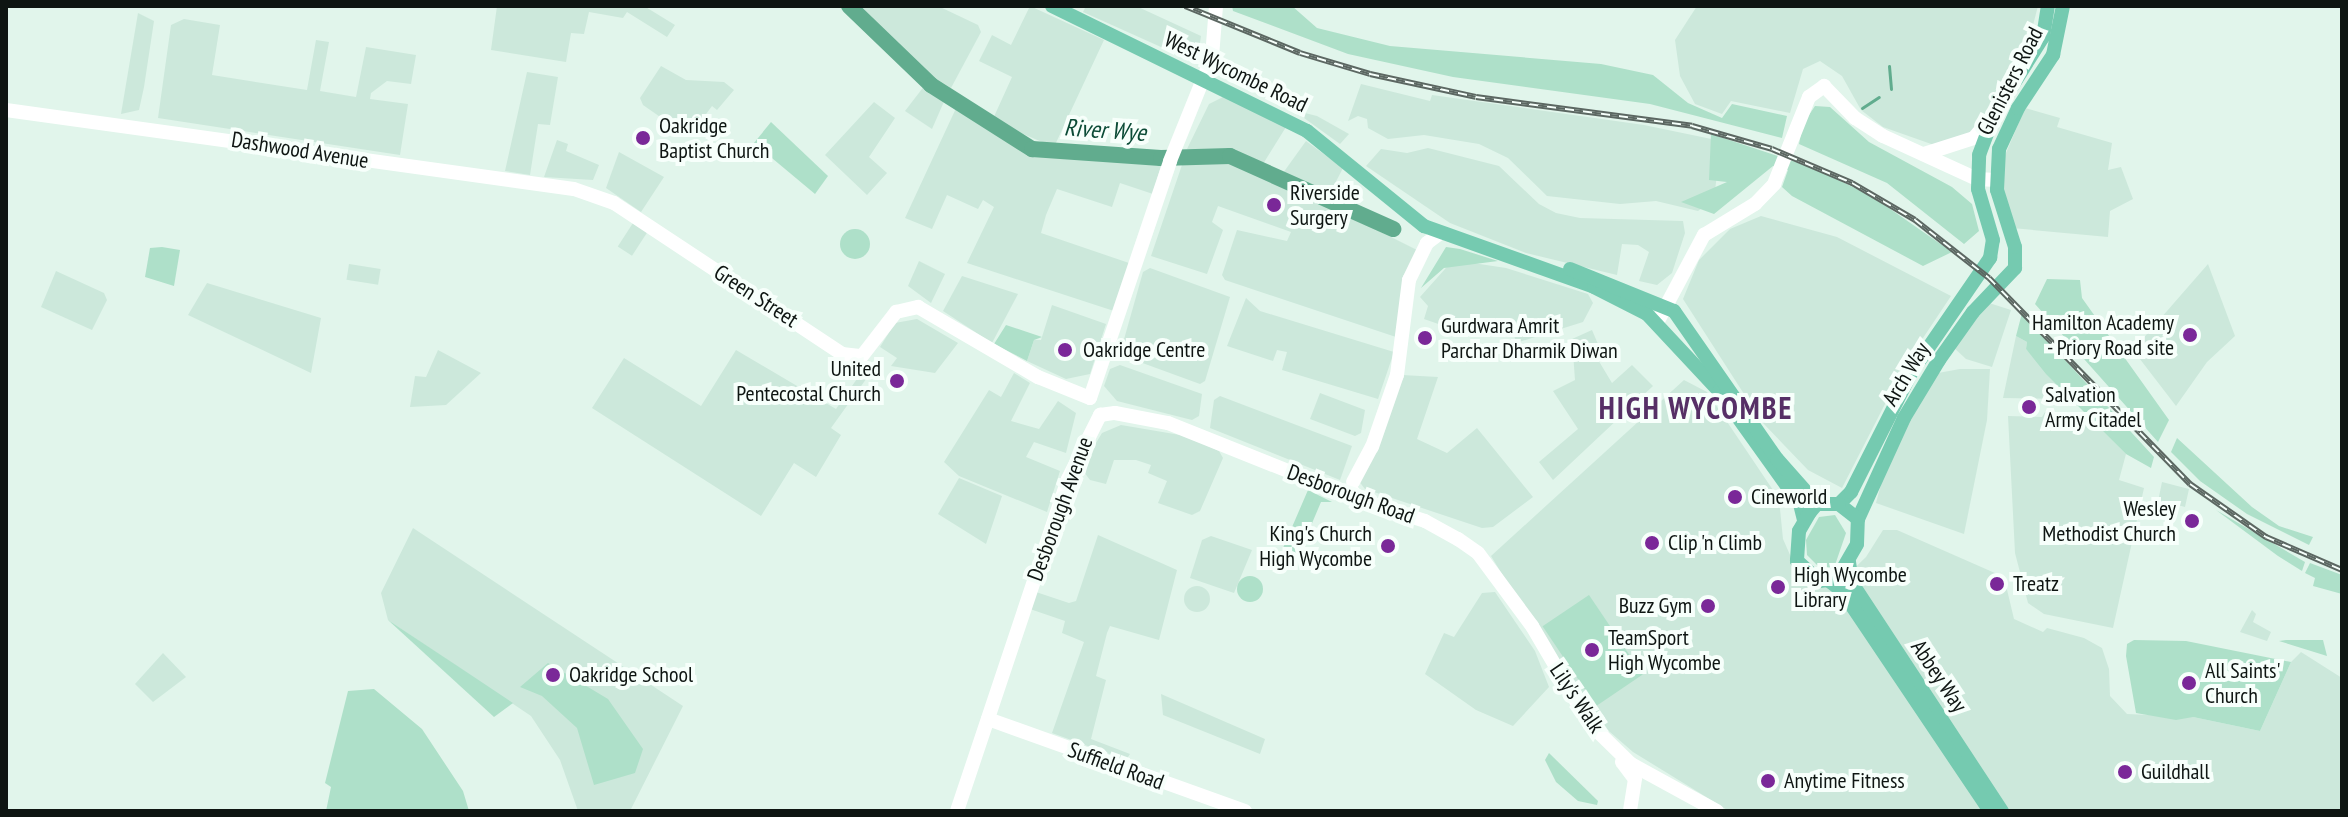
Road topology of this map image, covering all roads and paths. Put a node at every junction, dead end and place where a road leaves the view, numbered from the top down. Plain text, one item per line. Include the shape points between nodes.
1 (1052, 6) edge
2 (1216, 6) edge
3 (2048, 6) edge
4 (2063, 6) edge
5 (1205, 78) junction
6 (6, 110) edge
7 (1994, 115) junction
8 (1924, 154) junction
9 (1977, 179) junction
10 (1996, 180) junction
11 (593, 195) joint
12 (1439, 234) junction
13 (1990, 258) joint
14 (2015, 268) joint
15 (1668, 307) junction
16 (1658, 321) junction
17 (1704, 352) junction
18 (1696, 374) junction
19 (1090, 398) junction
20 (1100, 415) junction
21 (1353, 486) junction
22 (1817, 504) junction
23 (1839, 504) junction
24 (1858, 519) junction
25 (1804, 520) junction
26 (1849, 562) junction
27 (1828, 580) junction
28 (1867, 619) junction
29 (1548, 655) joint
30 (988, 719) junction
31 (1629, 766) junction
32 (1638, 782) junction
33 (1682, 791) junction
34 (957, 811) edge
35 (1245, 811) edge
36 (1630, 811) edge
37 (1717, 811) edge
38 (1990, 811) edge
39 (2002, 811) edge

1 - 5 main road, West Wycombe Road
2 - 5 street
3 - 7 main road, Glenisters Road via 2036,50
4 - 10 main road, Glenisters Road via 2053,55 2007,128
5 - 12 main road, West Wycombe Road via 1307,131
5 - 19 street via 1178,138
6 - 11 street, Dashwood Avenue
7 - 8 street via 1974,138
7 - 9 main road, Glenisters Road via 1979,155
8 - 9 street
8 - 15 street via 1855,118 1824,86 1809,97 1774,184 1755,204 1704,235
9 - 10 street
9 - 13 main road, Glenisters Road via 1993,240
10 - 14 main road, Glenisters Road via 2015,247
11 - 19 street, Green Street via 842,354 862,356 887,320 905,307 935,315 1038,377
12 - 15 main road, West Wycombe Road via 1482,241 1596,276
12 - 16 main road, West Wycombe Road via 1594,287
12 - 21 street via 1427,243 1409,280 1398,362
13 - 23 main road, Arch Way via 1911,373 1851,492
14 - 24 main road, Arch Way via 1973,312 1939,360 1904,418
15 - 16 street
15 - 17 main road
16 - 18 main road
17 - 18 street
17 - 22 main road via 1777,459
18 - 25 main road via 1800,504
19 - 20 street, Desborough Avenue
20 - 21 street, Desborough Road via 1168,423 1343,493
20 - 30 street, Desborough Avenue via 1088,430 1064,489
21 - 29 street, Desborough Road via 1360,500 1425,521 1478,553
22 - 23 main road
22 - 25 main road, Abbey Way
23 - 24 main road
24 - 26 main road via 1857,544
25 - 27 main road, Abbey Way via 1797,561 1819,581
26 - 27 main road
26 - 28 main road, Abbey Way
27 - 28 main road, Abbey Way
28 - 38 main road, Abbey Way
28 - 39 main road, Abbey Way
29 - 31 street, Lily's Walk via 1571,707
30 - 34 street, Desborough Avenue
30 - 35 street, Suffield Road
31 - 32 street
31 - 33 street, Lily's Walk
31 - 36 street via 1635,779
32 - 33 street, Lily's Walk via 1647,778
32 - 36 street
33 - 37 street, Lily's Walk

